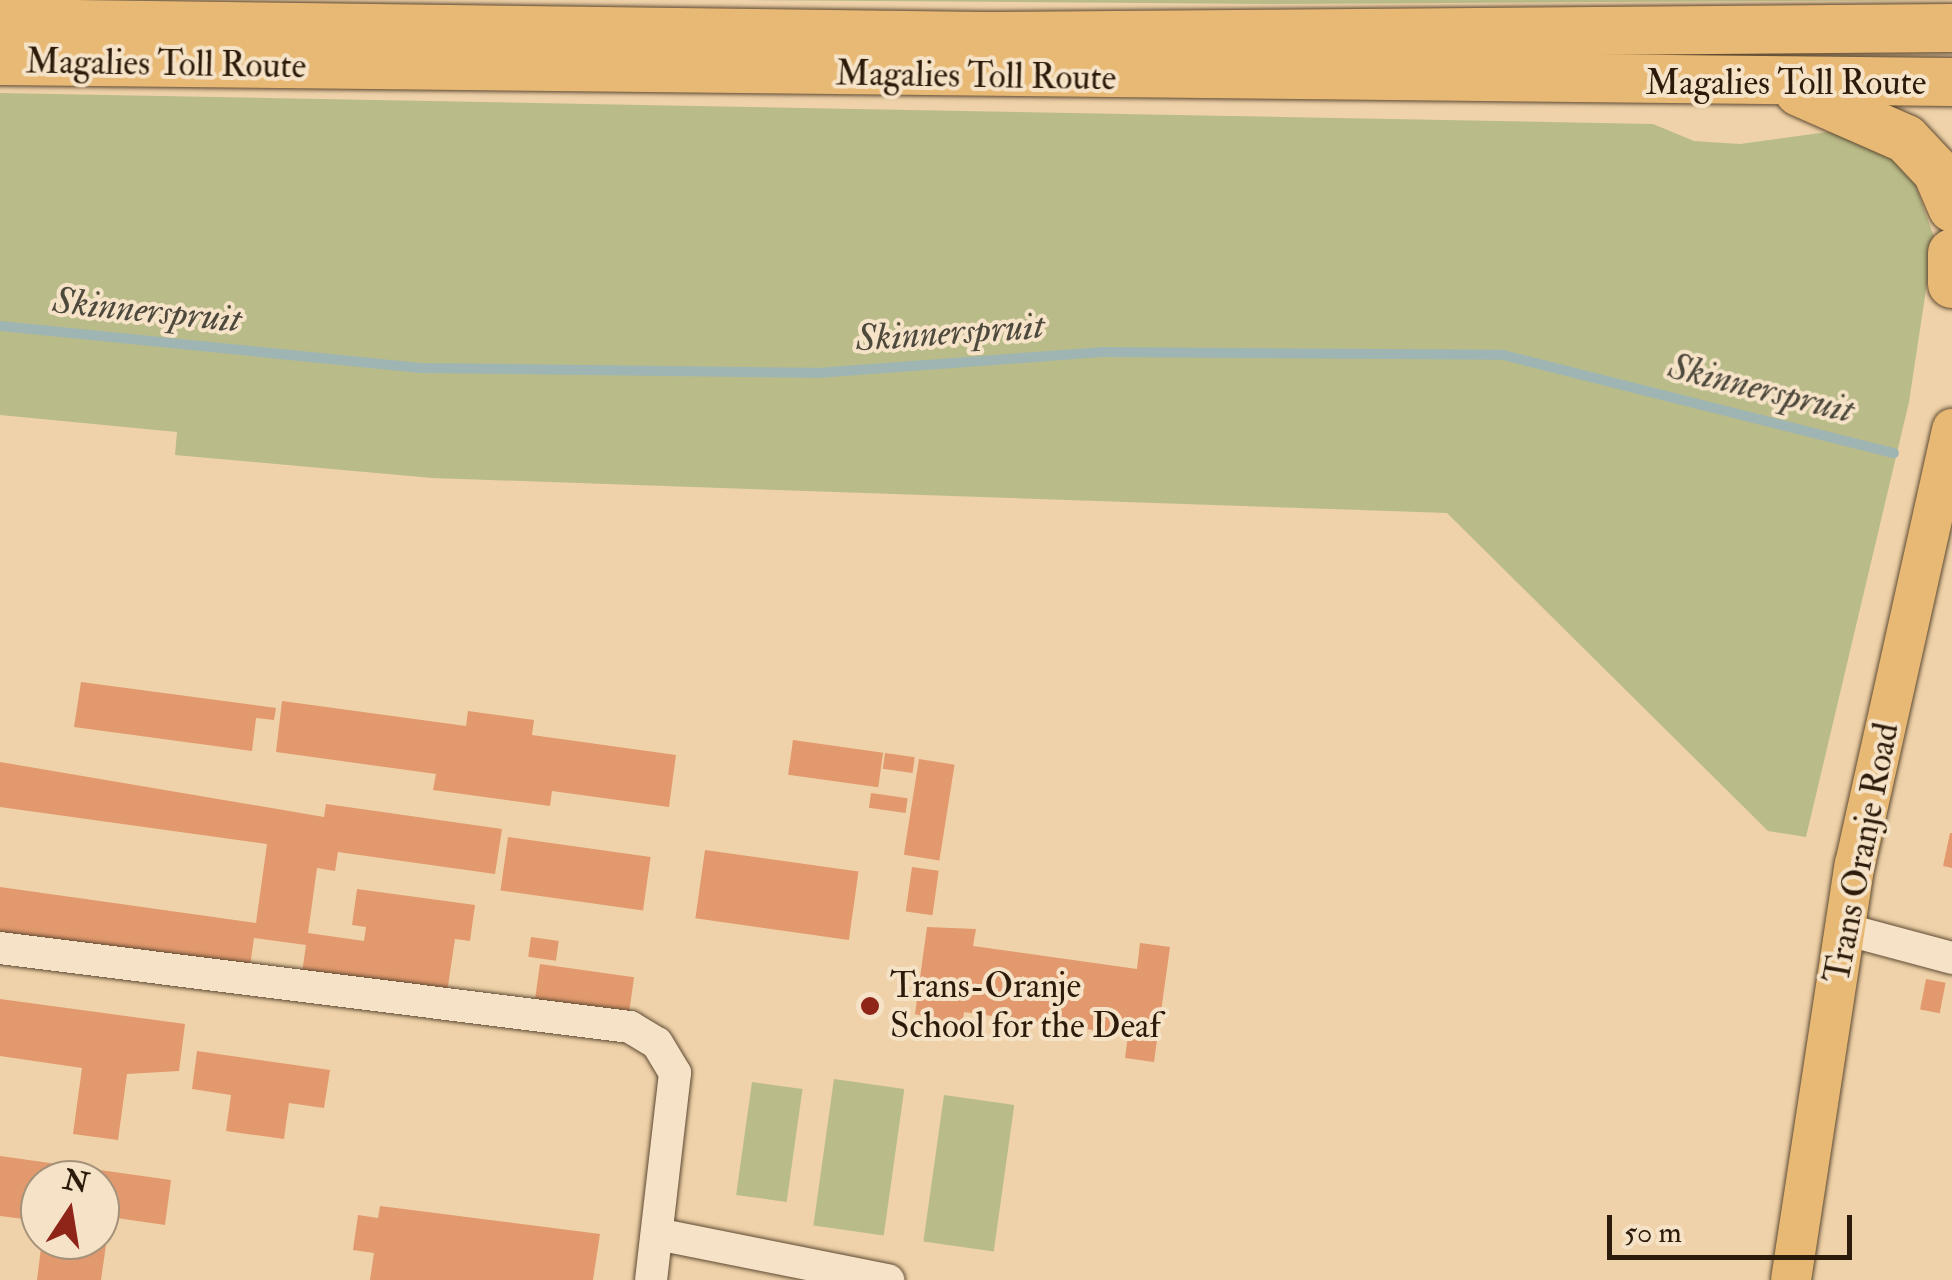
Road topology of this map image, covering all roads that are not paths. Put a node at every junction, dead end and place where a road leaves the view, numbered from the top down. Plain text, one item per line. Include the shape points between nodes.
1 (0, 23) edge
2 (1952, 28) edge
3 (0, 60) edge
4 (1952, 82) edge
5 (1782, 85) junction
6 (1952, 208) edge
7 (1952, 252) edge
8 (1952, 284) edge
9 (1952, 430) edge
10 (1844, 928) junction
11 (0, 948) edge
12 (1952, 958) edge
13 (657, 1234) junction
14 (651, 1280) edge
15 (888, 1280) edge
16 (1791, 1280) edge

1 - 2 highway, Magalies Toll Route via 964,36
3 - 5 highway, Magalies Toll Route
4 - 5 highway, Magalies Toll Route
5 - 6 highway via 1906,139 1937,172
7 - 8 highway
9 - 10 main road, Trans Oranje Road
10 - 12 lane
10 - 16 main road, Trans Oranje Road
11 - 13 lane via 630,1027 658,1043 675,1073
13 - 14 lane
13 - 15 lane

